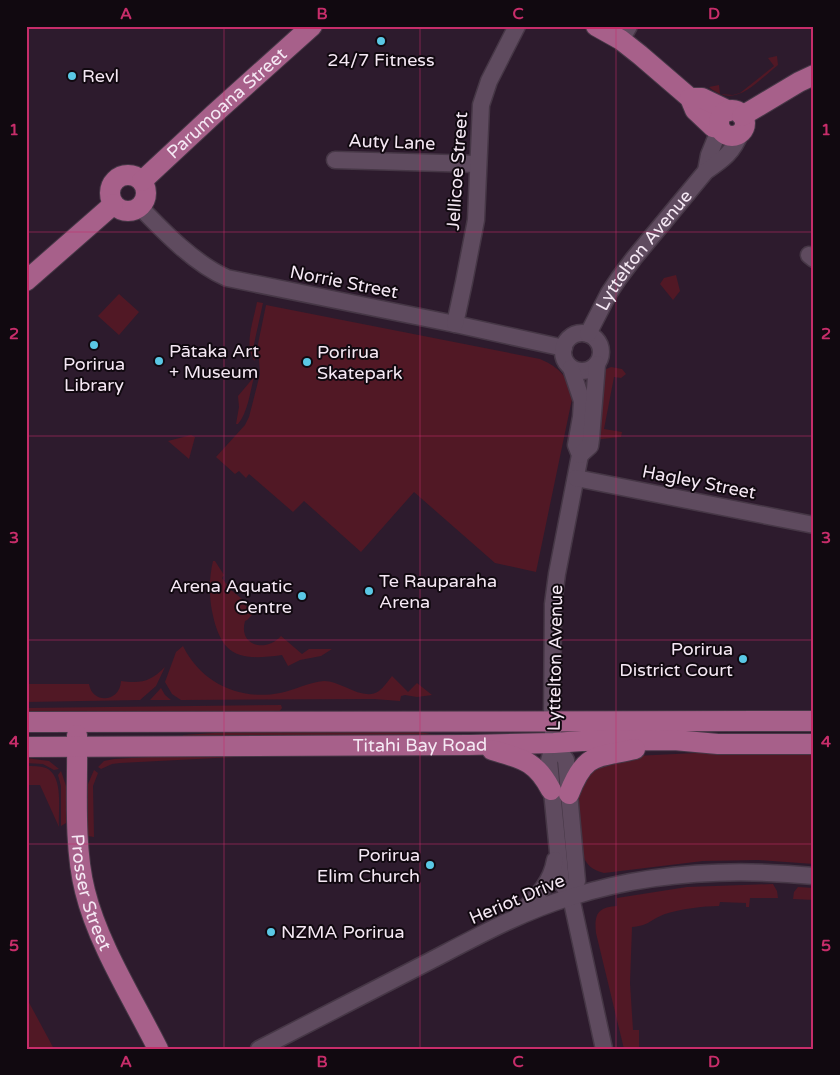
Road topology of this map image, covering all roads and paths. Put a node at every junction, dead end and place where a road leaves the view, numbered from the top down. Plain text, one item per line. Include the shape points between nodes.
1 (312, 26) edge
2 (517, 26) edge
3 (596, 26) edge
4 (625, 33) edge
5 (814, 75) edge
6 (730, 123) junction
7 (335, 160) dead end
8 (478, 164) junction
9 (142, 181) junction
10 (113, 204) junction
11 (140, 206) junction
12 (26, 280) edge
13 (455, 324) junction
14 (588, 334) junction
15 (564, 348) junction
16 (597, 364) junction
17 (571, 368) junction
18 (580, 455) junction
19 (576, 478) junction
20 (814, 525) edge
21 (552, 721) junction
22 (814, 721) edge
23 (26, 722) edge
24 (77, 722) junction
25 (674, 740) junction
26 (554, 743) junction
27 (814, 744) edge
28 (469, 745) junction
29 (26, 746) edge
30 (77, 747) junction
31 (560, 792) junction
32 (557, 851) junction
33 (814, 876) edge
34 (571, 897) junction
35 (514, 918) junction
36 (604, 1047) edge
37 (158, 1049) edge
38 (259, 1049) edge

1 - 9 main road, Parumoana Street
2 - 8 street, Jellicoe Street via 483,96
3 - 4 main road
4 - 6 main road via 690,98 702,98
5 - 6 main road, Lyttelton Avenue
6 - 14 street, Lyttelton Avenue via 735,147 706,171 619,278
7 - 8 street, Auty Lane
8 - 13 street, Jellicoe Street via 473,238
9 - 10 main road via 130,174 117,178 110,190
9 - 11 main road via 146,194
10 - 11 main road via 124,211
10 - 12 main road
11 - 13 street, Norrie Street via 169,236 208,268 227,278
13 - 15 street, Norrie Street
14 - 15 street via 572,335
14 - 16 street via 596,338 600,346
15 - 17 street via 564,359
16 - 17 street via 582,371
16 - 18 street, Lyttelton Avenue via 590,446
17 - 18 street, Lyttelton Avenue via 582,401 576,445
18 - 19 street, Lyttelton Avenue
19 - 20 street, Hagley Street
19 - 21 street, Lyttelton Avenue via 553,604
21 - 22 main road, Titahi Bay Road
21 - 24 main road, Titahi Bay Road
21 - 26 street, Lyttelton Avenue
23 - 24 main road, Titahi Bay Road
24 - 30 main road, Prosser Street
25 - 26 main road, Titahi Bay Road
25 - 27 main road, Titahi Bay Road via 718,744
25 - 31 main road via 598,757 586,763
26 - 28 main road, Titahi Bay Road
26 - 31 street, Lyttelton Avenue via 566,760
28 - 30 main road, Titahi Bay Road
28 - 31 main road via 526,761
29 - 30 main road, Titahi Bay Road
30 - 37 main road, Prosser Street via 79,858 84,889 102,938
31 - 32 street, Lyttelton Avenue
31 - 34 street, Lyttelton Avenue via 578,881
32 - 34 street, Lyttelton Avenue via 561,882
32 - 35 street via 544,889
33 - 34 street, Heriot Drive via 758,871 696,873
34 - 35 street, Heriot Drive
34 - 36 street
35 - 38 street, Heriot Drive

